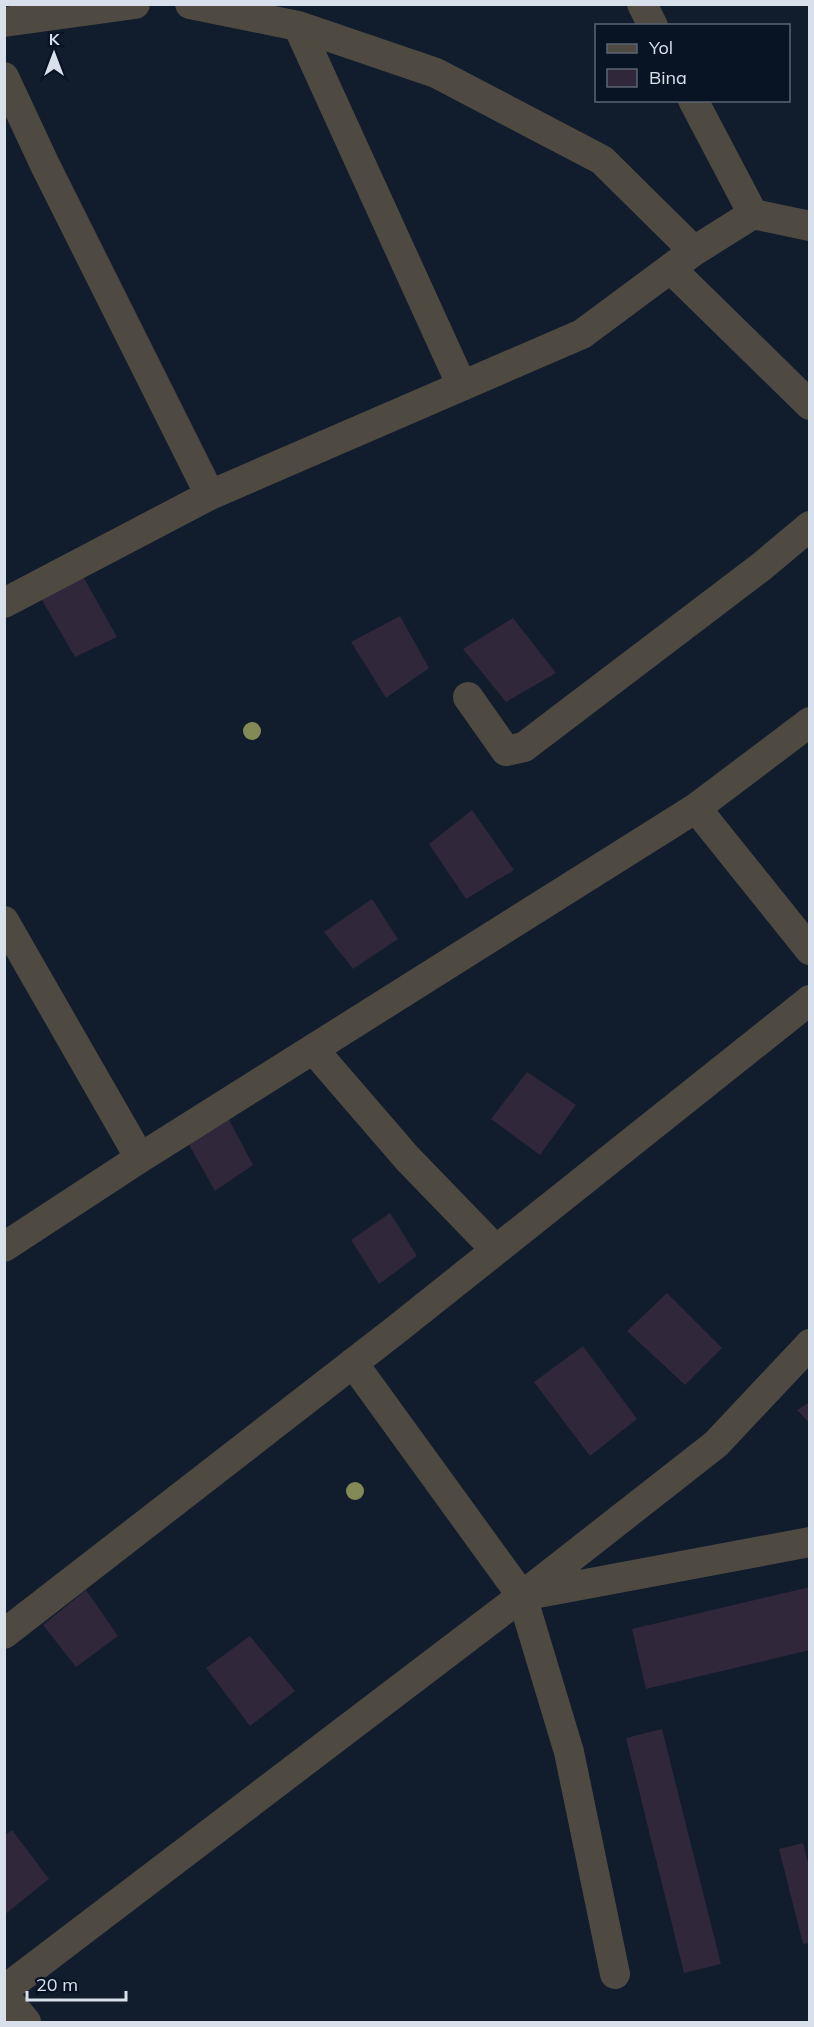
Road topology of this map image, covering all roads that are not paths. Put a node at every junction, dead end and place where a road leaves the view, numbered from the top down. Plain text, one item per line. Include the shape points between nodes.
1 (135, 4) edge
2 (190, 4) edge
3 (642, 4) edge
4 (231, 9) edge
5 (4, 22) edge
6 (652, 24) edge
7 (298, 26) junction
8 (4, 77) edge
9 (694, 102) edge
10 (753, 214) junction
11 (810, 226) edge
12 (694, 251) junction
13 (670, 269) junction
14 (462, 386) junction
15 (810, 405) edge
16 (210, 495) junction
17 (810, 526) edge
18 (4, 603) edge
19 (468, 698) dead end
20 (810, 722) edge
21 (696, 808) junction
22 (4, 921) edge
23 (810, 950) edge
24 (810, 1000) edge
25 (313, 1049) junction
26 (140, 1158) junction
27 (4, 1247) edge
28 (496, 1250) junction
29 (810, 1344) edge
30 (353, 1363) junction
31 (810, 1542) edge
32 (522, 1596) junction
33 (4, 1634) edge
34 (615, 1974) dead end
35 (4, 1990) edge
36 (4, 1995) edge
37 (26, 2022) edge

1 - 5 street
2 - 4 street
3 - 6 street
4 - 7 street
7 - 12 street via 436,73 602,159
7 - 14 street
8 - 16 street
9 - 10 street
10 - 11 street
10 - 12 street
12 - 13 street
13 - 14 street via 582,334
13 - 15 street
14 - 16 street
16 - 18 street
17 - 19 street via 524,747 506,751
20 - 21 street
21 - 23 street
21 - 25 street
22 - 26 street
24 - 28 street
25 - 26 street
25 - 28 street via 407,1158
26 - 27 street
28 - 30 street
29 - 32 street via 716,1444
30 - 32 street
30 - 33 street
31 - 32 street
32 - 34 street via 569,1752
32 - 35 street
36 - 37 street

